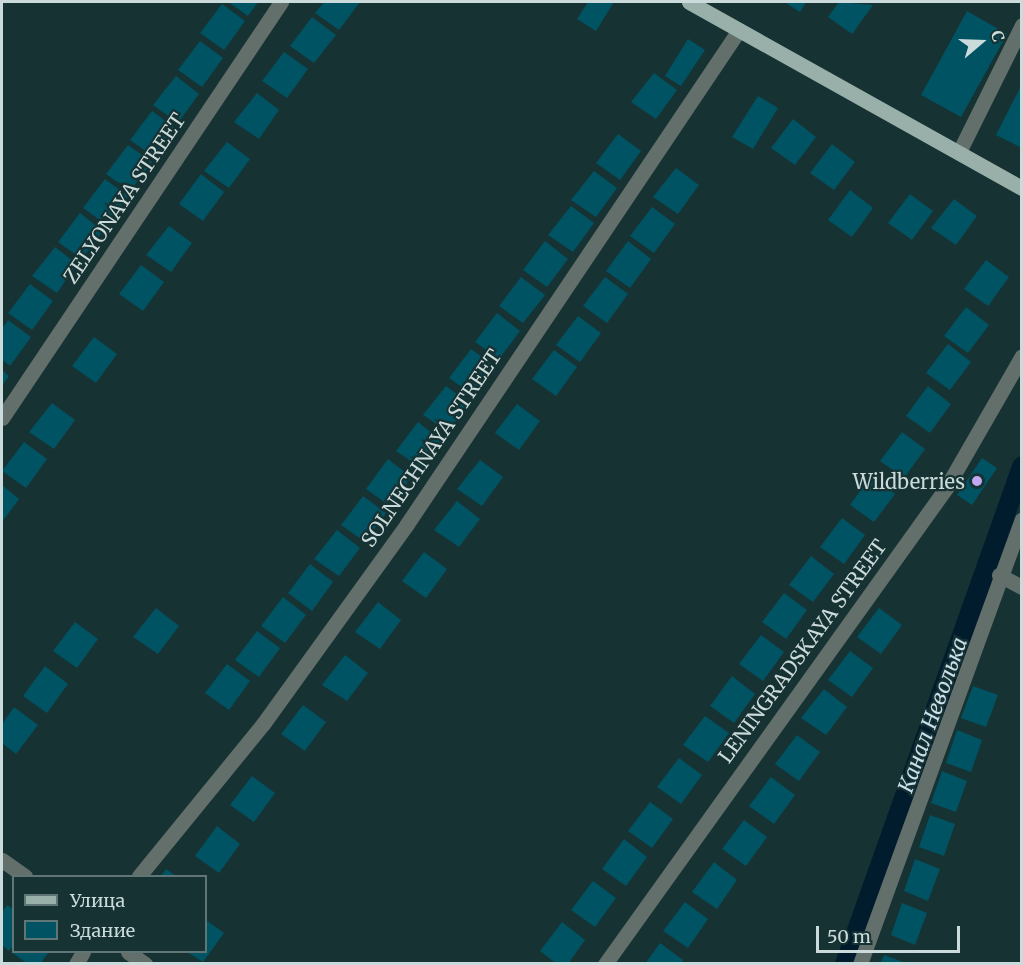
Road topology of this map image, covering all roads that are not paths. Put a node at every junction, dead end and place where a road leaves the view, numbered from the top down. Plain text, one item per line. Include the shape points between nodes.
1 (281, 2) edge
2 (688, 2) edge
3 (1022, 25) edge
4 (739, 30) junction
5 (959, 152) junction
6 (1022, 188) edge
7 (1022, 356) edge
8 (2, 418) edge
9 (1022, 520) edge
10 (999, 575) junction
11 (1022, 587) edge
12 (2, 860) edge
13 (24, 875) edge
14 (140, 875) edge
15 (131, 953) edge
16 (145, 963) edge
17 (604, 963) edge
18 (860, 963) edge

1 - 8 street, ZELYONAYA STREET
2 - 4 main road
3 - 5 street
4 - 5 main road
4 - 14 street, SOLNECHNAYA STREET via 407,524 263,724
5 - 6 main road
7 - 17 street, LENINGRADSKAYA STREET via 946,488
9 - 10 street
10 - 11 street
10 - 18 street
12 - 13 street
15 - 16 street

